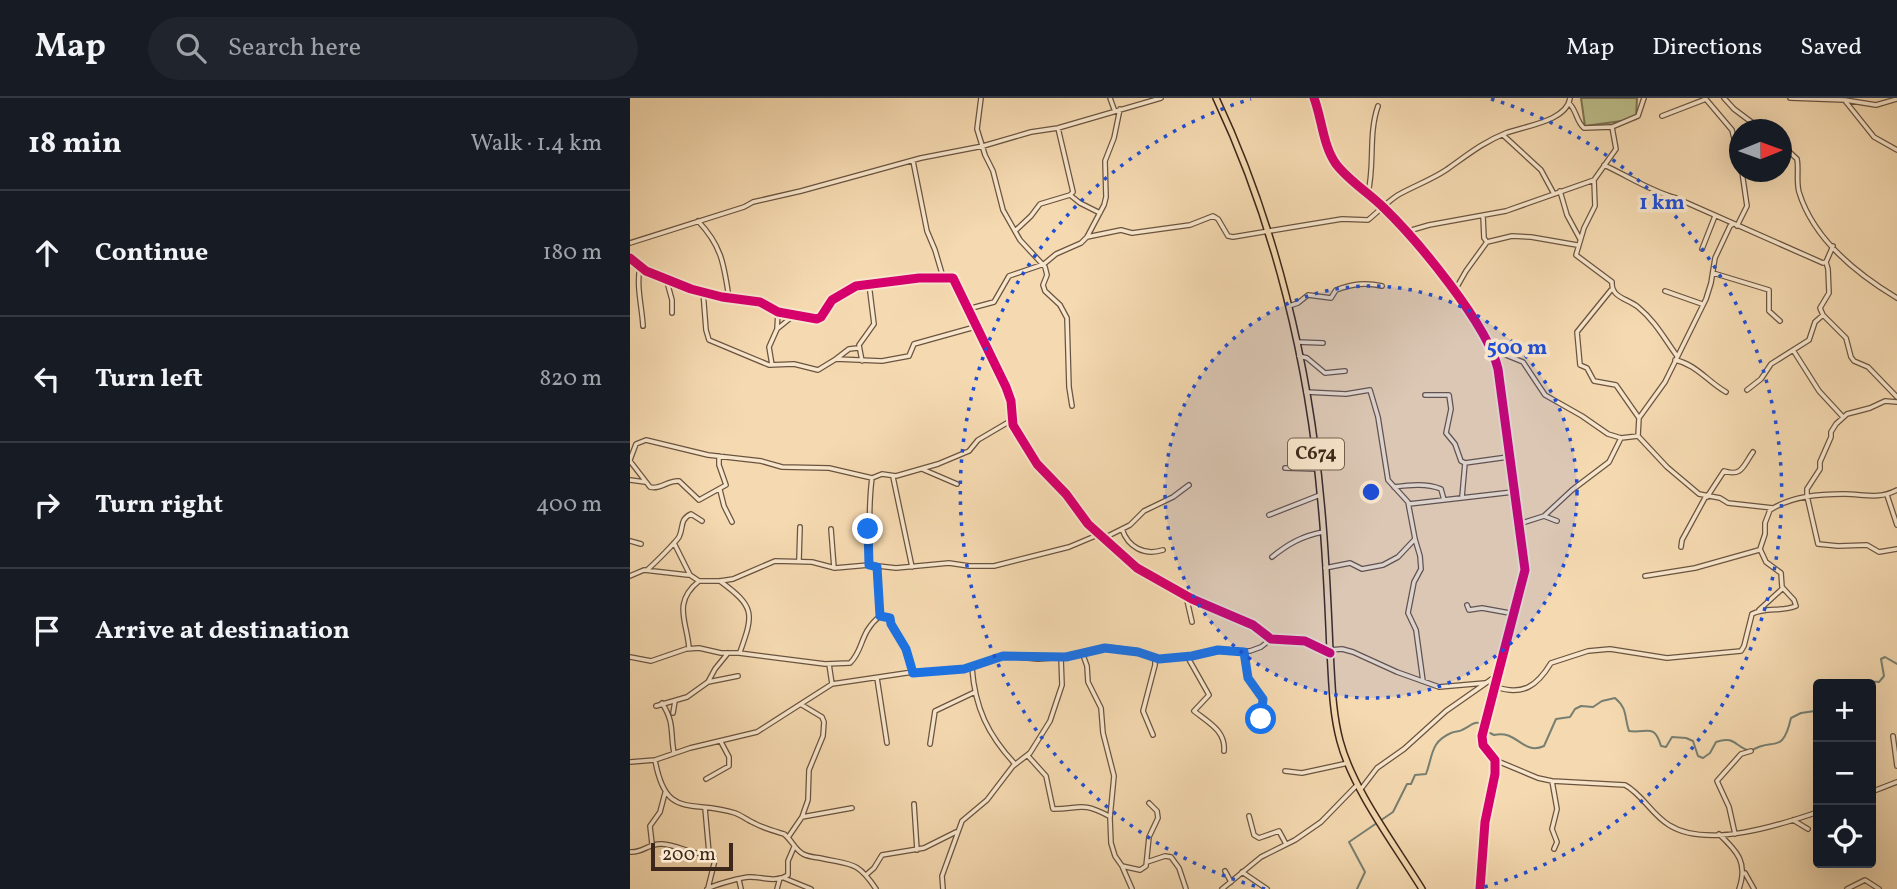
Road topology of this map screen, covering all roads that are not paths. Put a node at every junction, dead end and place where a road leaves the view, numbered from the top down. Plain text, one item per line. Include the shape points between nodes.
1 (1110, 98) edge
2 (1161, 98) edge
3 (1216, 98) edge
4 (1314, 98) edge
5 (1644, 98) edge
6 (1724, 98) edge
7 (1790, 98) edge
8 (1705, 99) edge
9 (1847, 99) edge
10 (1897, 99) edge
11 (979, 100) edge
12 (1570, 101) edge
13 (1378, 106) dead end
14 (1120, 109) junction
15 (1115, 110) junction
16 (1662, 116) dead end
17 (1747, 119) edge
18 (1612, 127) junction
19 (1729, 127) edge
20 (1058, 128) junction
21 (1503, 135) junction
22 (983, 146) junction
23 (1897, 150) edge
24 (1792, 154) edge
25 (913, 161) junction
26 (1604, 165) junction
27 (1594, 180) junction
28 (1743, 182) edge
29 (1560, 191) junction
30 (1368, 194) junction
31 (1554, 194) junction
32 (1070, 195) junction
33 (1383, 206) junction
34 (1100, 213) junction
35 (1483, 216) junction
36 (1715, 216) junction
37 (698, 221) junction
38 (1735, 225) junction
39 (1015, 231) junction
40 (1266, 232) junction
41 (1405, 232) junction
42 (1699, 232) dead end
43 (1707, 234) junction
44 (1087, 237) junction
45 (1580, 239) junction
46 (1487, 242) junction
47 (630, 243) edge
48 (1577, 245) junction
49 (1833, 246) junction
50 (1702, 249) dead end
51 (630, 258) edge
52 (1826, 262) junction
53 (1044, 264) junction
54 (640, 267) junction
55 (1713, 273) junction
56 (943, 277) junction
57 (666, 278) junction
58 (869, 284) junction
59 (1382, 286) dead end
60 (1612, 289) junction
61 (703, 291) junction
62 (1665, 291) dead end
63 (1454, 292) junction
64 (1897, 298) edge
65 (729, 299) junction
66 (1703, 304) junction
67 (1287, 307) junction
68 (968, 309) junction
69 (778, 312) junction
70 (672, 313) dead end
71 (1823, 315) junction
72 (793, 316) junction
73 (1780, 321) dead end
74 (643, 326) dead end
75 (976, 326) junction
76 (777, 329) junction
77 (1296, 342) junction
78 (1323, 343) dead end
79 (858, 348) junction
80 (1491, 349) junction
81 (1793, 350) junction
82 (1300, 356) junction
83 (1676, 358) junction
84 (836, 359) junction
85 (862, 361) junction
86 (772, 365) junction
87 (1345, 371) dead end
88 (1746, 390) dead end
89 (1306, 392) junction
90 (1726, 392) dead end
91 (1425, 395) dead end
92 (1897, 400) edge
93 (1072, 406) dead end
94 (1843, 417) junction
95 (1639, 418) junction
96 (1012, 420) junction
97 (1638, 436) junction
98 (1621, 438) junction
99 (632, 446) edge
100 (1753, 452) dead end
101 (719, 456) junction
102 (1508, 457) junction
103 (630, 461) edge
104 (1465, 463) junction
105 (1284, 468) dead end
106 (1317, 468) junction
107 (922, 470) junction
108 (892, 476) junction
109 (872, 478) junction
110 (630, 480) edge
111 (645, 482) junction
112 (957, 484) dead end
113 (1189, 485) dead end
114 (1394, 487) junction
115 (720, 490) junction
116 (1897, 490) edge
117 (1513, 492) junction
118 (1320, 495) junction
119 (1887, 495) junction
120 (1807, 496) junction
121 (1462, 497) junction
122 (1706, 497) junction
123 (1444, 500) junction
124 (1409, 504) junction
125 (1773, 508) junction
126 (1269, 515) dead end
127 (1544, 516) junction
128 (702, 521) dead end
129 (1556, 521) dead end
130 (732, 522) dead end
131 (1519, 524) junction
132 (1897, 525) edge
133 (800, 527) dead end
134 (831, 528) dead end
135 (1122, 530) junction
136 (1323, 532) junction
137 (1102, 536) junction
138 (1415, 539) junction
139 (630, 541) edge
140 (674, 543) junction
141 (641, 544) dead end
142 (1681, 547) dead end
143 (1759, 549) junction
144 (1897, 549) edge
145 (1163, 550) dead end
146 (1272, 557) dead end
147 (799, 560) junction
148 (869, 565) junction
149 (877, 567) junction
150 (912, 567) junction
151 (835, 568) junction
152 (1325, 568) junction
153 (647, 570) junction
154 (690, 575) junction
155 (630, 576) edge
156 (1645, 576) dead end
157 (699, 581) junction
158 (720, 581) junction
159 (1783, 588) junction
160 (1186, 596) junction
161 (1467, 605) dead end
162 (1758, 611) junction
163 (1515, 614) junction
164 (880, 616) junction
165 (1192, 622) dead end
166 (1271, 639) junction
167 (689, 648) junction
168 (1244, 652) junction
169 (1330, 652) junction
170 (728, 653) junction
171 (739, 653) junction
172 (1083, 655) junction
173 (1187, 656) junction
174 (630, 657) edge
175 (1155, 657) junction
176 (1061, 658) junction
177 (829, 664) junction
178 (972, 668) junction
179 (913, 673) junction
180 (738, 676) dead end
181 (1496, 676) junction
182 (877, 678) junction
183 (1423, 681) junction
184 (708, 682) junction
185 (1486, 683) junction
186 (832, 684) junction
187 (1496, 687) junction
188 (975, 692) junction
189 (675, 701) junction
190 (662, 703) junction
191 (802, 705) junction
192 (656, 706) dead end
193 (673, 713) dead end
194 (1261, 719) dead end
195 (1153, 735) dead end
196 (1893, 736) dead end
197 (721, 742) junction
198 (887, 743) dead end
199 (930, 744) dead end
200 (1224, 751) dead end
201 (1751, 751) dead end
202 (674, 753) junction
203 (1028, 756) junction
204 (655, 760) junction
205 (1494, 760) junction
206 (630, 762) edge
207 (1348, 763) junction
208 (1015, 764) junction
209 (1897, 766) edge
210 (1285, 771) dead end
211 (706, 779) dead end
212 (1552, 781) junction
213 (1896, 783) edge
214 (1360, 787) junction
215 (1876, 790) edge
216 (1897, 791) edge
217 (665, 793) junction
218 (1149, 803) dead end
219 (914, 804) dead end
220 (705, 808) junction
221 (852, 808) dead end
222 (1813, 814) edge
223 (1110, 816) junction
224 (1249, 816) dead end
225 (802, 817) junction
226 (1793, 820) junction
227 (1808, 830) dead end
228 (958, 831) junction
229 (1718, 834) junction
230 (1735, 834) junction
231 (789, 837) junction
232 (652, 844) junction
233 (1286, 844) junction
234 (794, 847) junction
235 (1554, 849) dead end
236 (917, 850) junction
237 (630, 852) edge
238 (709, 853) junction
239 (1147, 862) junction
240 (1122, 866) junction
241 (1225, 871) dead end
242 (1242, 872) junction
243 (1745, 873) junction
244 (866, 875) junction
245 (782, 878) junction
246 (739, 880) junction
247 (1231, 883) junction
248 (707, 888) edge
249 (741, 889) edge
250 (777, 889) edge
251 (811, 889) edge
252 (876, 889) edge
253 (943, 889) edge
254 (1132, 889) edge
255 (1186, 889) edge
256 (1222, 889) edge
257 (1267, 889) edge
258 (1422, 889) edge
259 (1480, 889) edge
260 (1739, 889) edge
261 (1754, 889) edge
262 (1847, 889) edge
263 (1879, 889) edge

1 - 15 street
2 - 14 street
3 - 40 main road, C674
4 - 30 street via 1332,158
5 - 18 street via 1637,116
6 - 17 street
7 - 9 street
8 - 16 street
8 - 19 street
9 - 10 street via 1876,105
9 - 23 street via 1874,136
11 - 22 street via 977,129
12 - 18 street via 1584,128
12 - 21 street via 1561,113
13 - 30 street via 1371,133
14 - 15 street
14 - 34 street via 1105,161 1106,197
15 - 20 street
18 - 26 street via 1616,149
20 - 22 street
20 - 32 street via 1072,180
21 - 31 street via 1542,170
21 - 33 street
22 - 25 street
22 - 39 street via 1003,210
24 - 49 street via 1797,159 1799,191 1815,227
25 - 37 street via 753,202
25 - 56 street via 927,231
26 - 27 street
26 - 36 street
27 - 29 street
27 - 45 street via 1595,206
28 - 38 street via 1747,206
29 - 31 street
29 - 45 street
30 - 33 street
31 - 35 street
32 - 34 street
32 - 39 street via 1040,204
33 - 40 street via 1366,220 1342,219
33 - 41 street
34 - 44 street
35 - 41 street
35 - 46 street
36 - 38 street
36 - 43 street
37 - 47 street
37 - 65 street via 716,241
38 - 52 street
38 - 55 street via 1730,226 1715,258
39 - 53 street
40 - 44 street via 1228,236 1213,216 1190,226
40 - 67 main road, C674
41 - 63 street
42 - 43 street
43 - 50 street
44 - 53 street
45 - 48 street
46 - 48 street via 1512,236
46 - 63 street
48 - 60 street via 1578,258 1612,282
49 - 52 street
49 - 64 street
51 - 54 street
52 - 71 street via 1829,293 1820,308
53 - 68 street via 1009,276 994,302
53 - 93 street via 1045,291 1067,318
54 - 57 street
54 - 74 street
55 - 66 street
55 - 73 street via 1769,290 1769,311
56 - 58 street
56 - 68 street via 953,278
57 - 61 street
57 - 70 street
58 - 72 street via 842,293 827,304 819,319
58 - 79 street via 874,325
59 - 67 street via 1352,284 1336,289 1331,298 1308,295
60 - 83 street via 1651,320
60 - 95 street via 1577,332 1580,365 1594,381 1616,385
61 - 65 street
61 - 86 street via 709,340
62 - 66 street
63 - 80 street
65 - 69 street via 760,302
66 - 83 street
67 - 77 main road, C674
68 - 75 street
69 - 72 street
69 - 76 street
71 - 81 street via 1815,322 1809,340
71 - 92 street via 1846,338 1850,357 1868,367
72 - 76 street
75 - 85 street via 914,344 909,356
75 - 96 street via 1011,401
76 - 86 street via 769,347
77 - 78 street
77 - 82 main road, C674
79 - 84 street
79 - 85 street
80 - 98 street via 1525,364 1549,398 1608,435
80 - 102 street via 1498,369
81 - 88 street via 1771,364
81 - 94 street via 1819,391
82 - 87 street via 1325,373
82 - 89 main road, C674
83 - 90 street
83 - 95 street
84 - 85 street
84 - 86 street via 818,370
89 - 106 main road, C674
89 - 114 street via 1370,390 1388,480
91 - 104 street via 1449,395 1446,433
92 - 94 street
94 - 120 street via 1832,428
95 - 97 street
96 - 107 street via 969,450
96 - 137 street via 1037,464
97 - 98 street
97 - 122 street via 1667,467
98 - 127 street via 1609,462
99 - 101 street via 646,440
99 - 103 street
100 - 122 street via 1738,473 1724,471
101 - 109 street via 782,467 829,468
101 - 115 street via 727,483
102 - 104 street
102 - 117 street
103 - 111 street
104 - 121 street
105 - 106 street
106 - 118 main road, C674
107 - 108 street
107 - 112 street
108 - 109 street
108 - 150 street
109 - 148 street
110 - 111 street
111 - 115 street via 655,488 679,481 699,500
113 - 135 street
114 - 123 street via 1437,487
114 - 124 street
115 - 130 street
116 - 119 street
117 - 121 street
117 - 131 street
118 - 126 street
118 - 136 main road, C674
119 - 120 street
119 - 132 street
120 - 125 street
120 - 144 street via 1818,544 1867,545 1879,552
121 - 123 street
122 - 125 street
122 - 142 street
123 - 124 street
124 - 138 street
125 - 143 street
127 - 129 street
127 - 131 street
128 - 140 street via 688,515
131 - 163 street via 1525,570
133 - 147 street
134 - 151 street
135 - 137 street
135 - 145 street via 1138,549 1150,553
136 - 146 street via 1295,540
136 - 152 main road, C674
137 - 150 street via 1002,565
137 - 160 street via 1138,568
138 - 152 street via 1383,565 1365,569 1350,563
138 - 183 street via 1421,569 1408,613 1416,630
139 - 141 street
140 - 153 street
140 - 154 street
143 - 156 street via 1695,568
143 - 159 street via 1766,562 1781,573
147 - 151 street
147 - 158 street via 769,562
148 - 149 street
148 - 151 street
149 - 150 street
149 - 164 street
152 - 169 main road, C674
153 - 154 street
153 - 155 street
154 - 157 street
157 - 158 street
157 - 167 street via 682,609
158 - 171 street via 748,608 750,625
159 - 162 street
159 - 162 street via 1794,600 1794,607
160 - 165 street
160 - 166 street via 1247,622
161 - 163 street via 1469,610
162 - 187 street via 1750,617 1739,652 1648,657 1610,649 1588,651 1551,663 1543,677 1515,692
163 - 181 street
164 - 177 street via 864,634 852,663
164 - 179 street via 890,618
166 - 168 street
166 - 169 street via 1305,641
167 - 170 street
167 - 174 street via 651,661
168 - 173 street via 1218,650
168 - 194 street via 1248,678 1263,699
169 - 183 street via 1353,652
169 - 207 main road, C674 via 1332,702
170 - 171 street
170 - 184 street
171 - 177 street
172 - 175 street via 1105,648
172 - 176 street
172 - 223 street via 1088,682 1101,708 1114,776
173 - 175 street
173 - 200 street via 1209,695 1194,711 1221,734
175 - 195 street via 1143,711
176 - 178 street via 1003,656
176 - 203 street via 1063,679 1056,707
177 - 186 street
178 - 179 street
178 - 188 street
179 - 182 street
180 - 184 street
181 - 185 street
181 - 187 street
182 - 186 street
182 - 198 street
183 - 185 street via 1438,687
184 - 189 street
185 - 214 street via 1377,768
186 - 191 street
187 - 205 street via 1483,745
188 - 199 street via 935,711
188 - 208 street via 987,728
189 - 190 street
189 - 193 street
190 - 192 street
190 - 202 street via 674,734
191 - 197 street via 763,729
191 - 225 street via 820,714 824,722 809,770
196 - 209 street
197 - 202 street
197 - 211 street via 729,766
201 - 230 street via 1741,754 1717,781
202 - 204 street
203 - 208 street
203 - 223 street via 1045,776 1053,809 1089,807
204 - 206 street
204 - 217 street
205 - 212 street
205 - 259 street
207 - 210 street via 1302,773
207 - 214 main road, C674
208 - 228 street via 987,800 965,817
212 - 229 street via 1625,785 1674,828
212 - 235 street via 1557,808
213 - 215 street
213 - 216 street
214 - 233 street via 1321,822
214 - 258 main road, C674
217 - 220 street via 685,806
217 - 232 street via 650,826
218 - 239 street via 1158,818 1149,837
219 - 236 street
220 - 231 street via 736,814
220 - 238 street
221 - 225 street
222 - 226 street
223 - 240 street via 1113,854
224 - 233 street via 1254,835 1259,838 1279,831
225 - 231 street
226 - 227 street
226 - 230 street
228 - 236 street
228 - 253 street via 942,876
229 - 230 street
229 - 243 street via 1738,856
231 - 234 street
232 - 237 street
232 - 238 street
233 - 242 street
234 - 244 street via 809,857 852,864
234 - 245 street via 788,875
236 - 244 street via 882,855
238 - 248 street via 715,856
239 - 240 street via 1140,870
239 - 255 street via 1171,857
240 - 254 street
241 - 247 street
242 - 247 street
242 - 257 street
243 - 260 street
243 - 261 street
244 - 252 street
245 - 246 street
245 - 250 street
245 - 251 street
246 - 248 street
246 - 249 street
247 - 256 street
262 - 263 street via 1865,880

